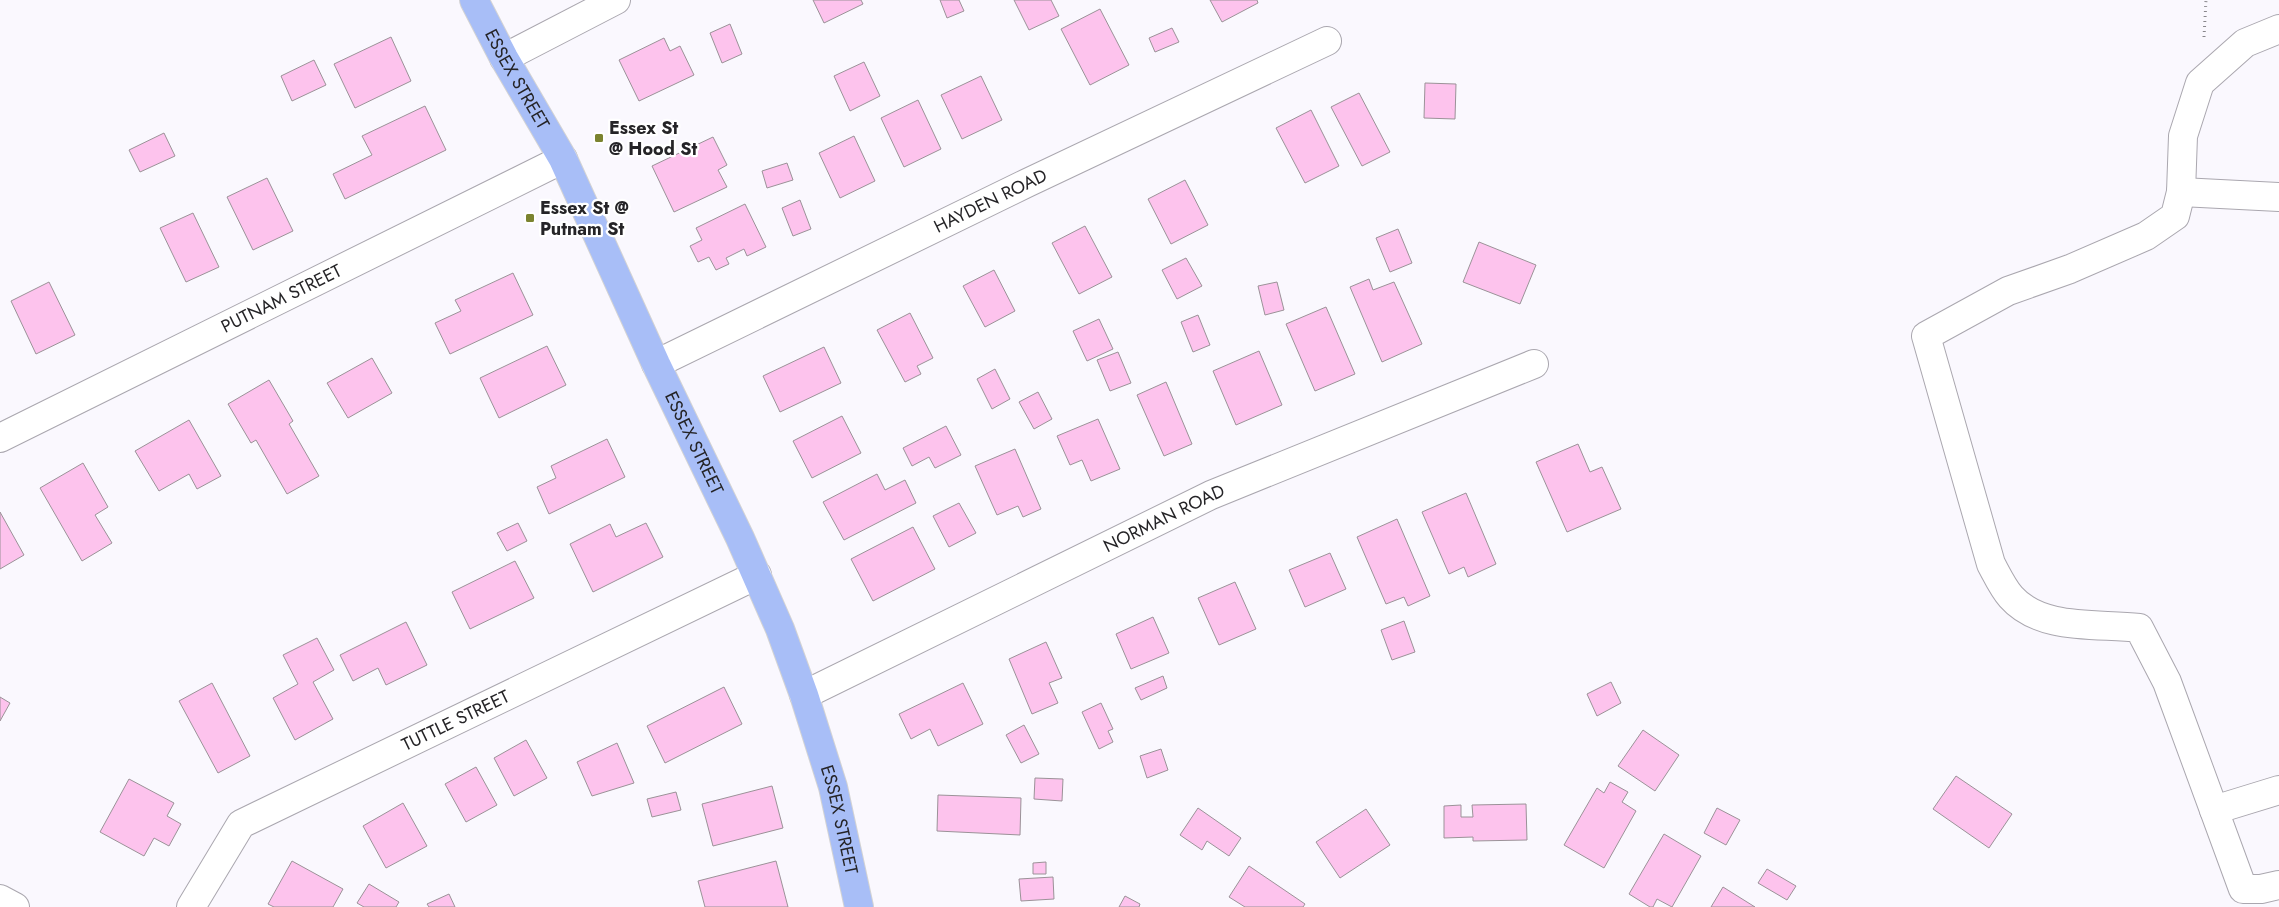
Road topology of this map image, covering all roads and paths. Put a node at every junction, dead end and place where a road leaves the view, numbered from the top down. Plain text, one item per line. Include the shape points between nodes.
1 (474, 0) edge
2 (616, 0) edge
3 (2279, 29) edge
4 (1327, 41) dead end
5 (504, 58) junction
6 (563, 159) junction
7 (2181, 192) junction
8 (2279, 197) edge
9 (656, 364) junction
10 (1534, 364) dead end
11 (0, 438) edge
12 (757, 575) junction
13 (804, 694) junction
14 (2279, 790) edge
15 (2214, 810) junction
16 (2279, 885) edge
17 (0, 899) edge
18 (15, 907) edge
19 (191, 907) edge
20 (859, 907) edge

1 - 5 main road, ESSEX STREET
2 - 5 street
3 - 7 street via 2245,43 2200,82 2183,136
4 - 9 street, HAYDEN ROAD
5 - 6 main road, ESSEX STREET
6 - 9 main road, ESSEX STREET
6 - 11 street, PUTNAM STREET
7 - 8 street
7 - 15 street via 2175,216 2146,236 2070,269 2008,291 1926,336 1991,564 2012,597 2035,615 2067,624 2139,628 2167,682
9 - 12 main road, ESSEX STREET
10 - 13 street, NORMAN ROAD via 1211,495
12 - 13 main road, ESSEX STREET
12 - 19 street, TUTTLE STREET via 241,824
13 - 20 main road, ESSEX STREET via 833,787
14 - 15 street
15 - 16 street via 2243,888 2262,889
17 - 18 street

